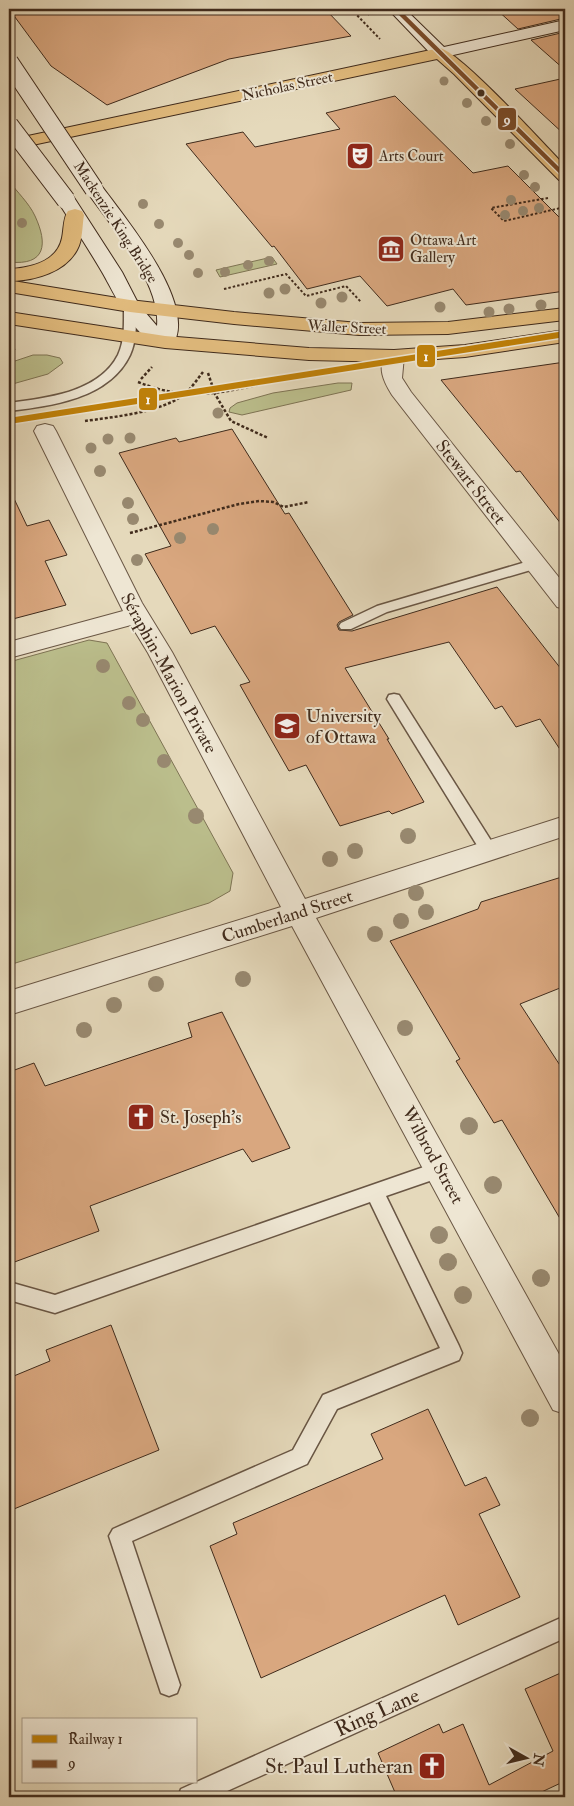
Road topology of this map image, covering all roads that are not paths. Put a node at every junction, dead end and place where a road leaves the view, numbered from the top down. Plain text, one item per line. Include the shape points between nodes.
1 (396, 9) edge
2 (565, 25) edge
3 (440, 53) junction
4 (9, 62) edge
5 (9, 125) edge
6 (9, 145) edge
7 (564, 174) edge
8 (70, 207) junction
9 (9, 275) edge
10 (9, 286) edge
11 (130, 306) junction
12 (168, 310) junction
13 (565, 314) edge
14 (9, 318) edge
15 (565, 336) edge
16 (130, 338) junction
17 (164, 342) junction
18 (394, 356) junction
19 (9, 408) edge
20 (45, 431) dead end
21 (536, 564) junction
22 (565, 601) edge
23 (137, 615) junction
24 (346, 626) dead end
25 (9, 650) edge
26 (394, 699) dead end
27 (565, 826) edge
28 (490, 851) junction
29 (300, 912) junction
30 (9, 1003) edge
31 (441, 1170) junction
32 (375, 1192) junction
33 (9, 1291) edge
34 (565, 1398) edge
35 (565, 1627) edge
36 (169, 1685) dead end
37 (189, 1797) edge

1 - 3 street
2 - 3 street, Nicholas Street
3 - 6 main road, Nicholas Street
3 - 7 main road
4 - 12 street, Mackenzie King Bridge, bridge via 133,245
5 - 8 street, Mackenzie King Bridge, bridge
8 - 9 main road via 68,249 45,268
8 - 11 street, Mackenzie King Bridge
10 - 11 main road
11 - 12 main road, Waller Street
11 - 16 lane
11 - 17 street, Mackenzie King Bridge via 144,325
12 - 13 main road, Waller Street via 314,326 402,330 448,328
12 - 17 street
14 - 16 main road
15 - 18 main road, Waller Street via 465,351
16 - 17 main road
16 - 19 lane via 117,368 96,384 63,398
17 - 18 main road, Waller Street via 309,354
18 - 21 street, Stewart Street via 392,378 403,395
20 - 23 street, Séraphin-Marion Private
21 - 22 street, Stewart Street
21 - 24 lane via 382,608
23 - 25 street
23 - 29 street, Séraphin-Marion Private
26 - 28 lane
27 - 28 street, Cumberland Street
28 - 29 street, Cumberland Street
29 - 30 street, Cumberland Street
29 - 31 street, Wilbrod Street
31 - 32 lane
31 - 34 street, Wilbrod Street
32 - 33 lane via 54,1304
32 - 36 lane via 452,1353 330,1402 300,1458 120,1536
35 - 37 lane, Ring Lane

